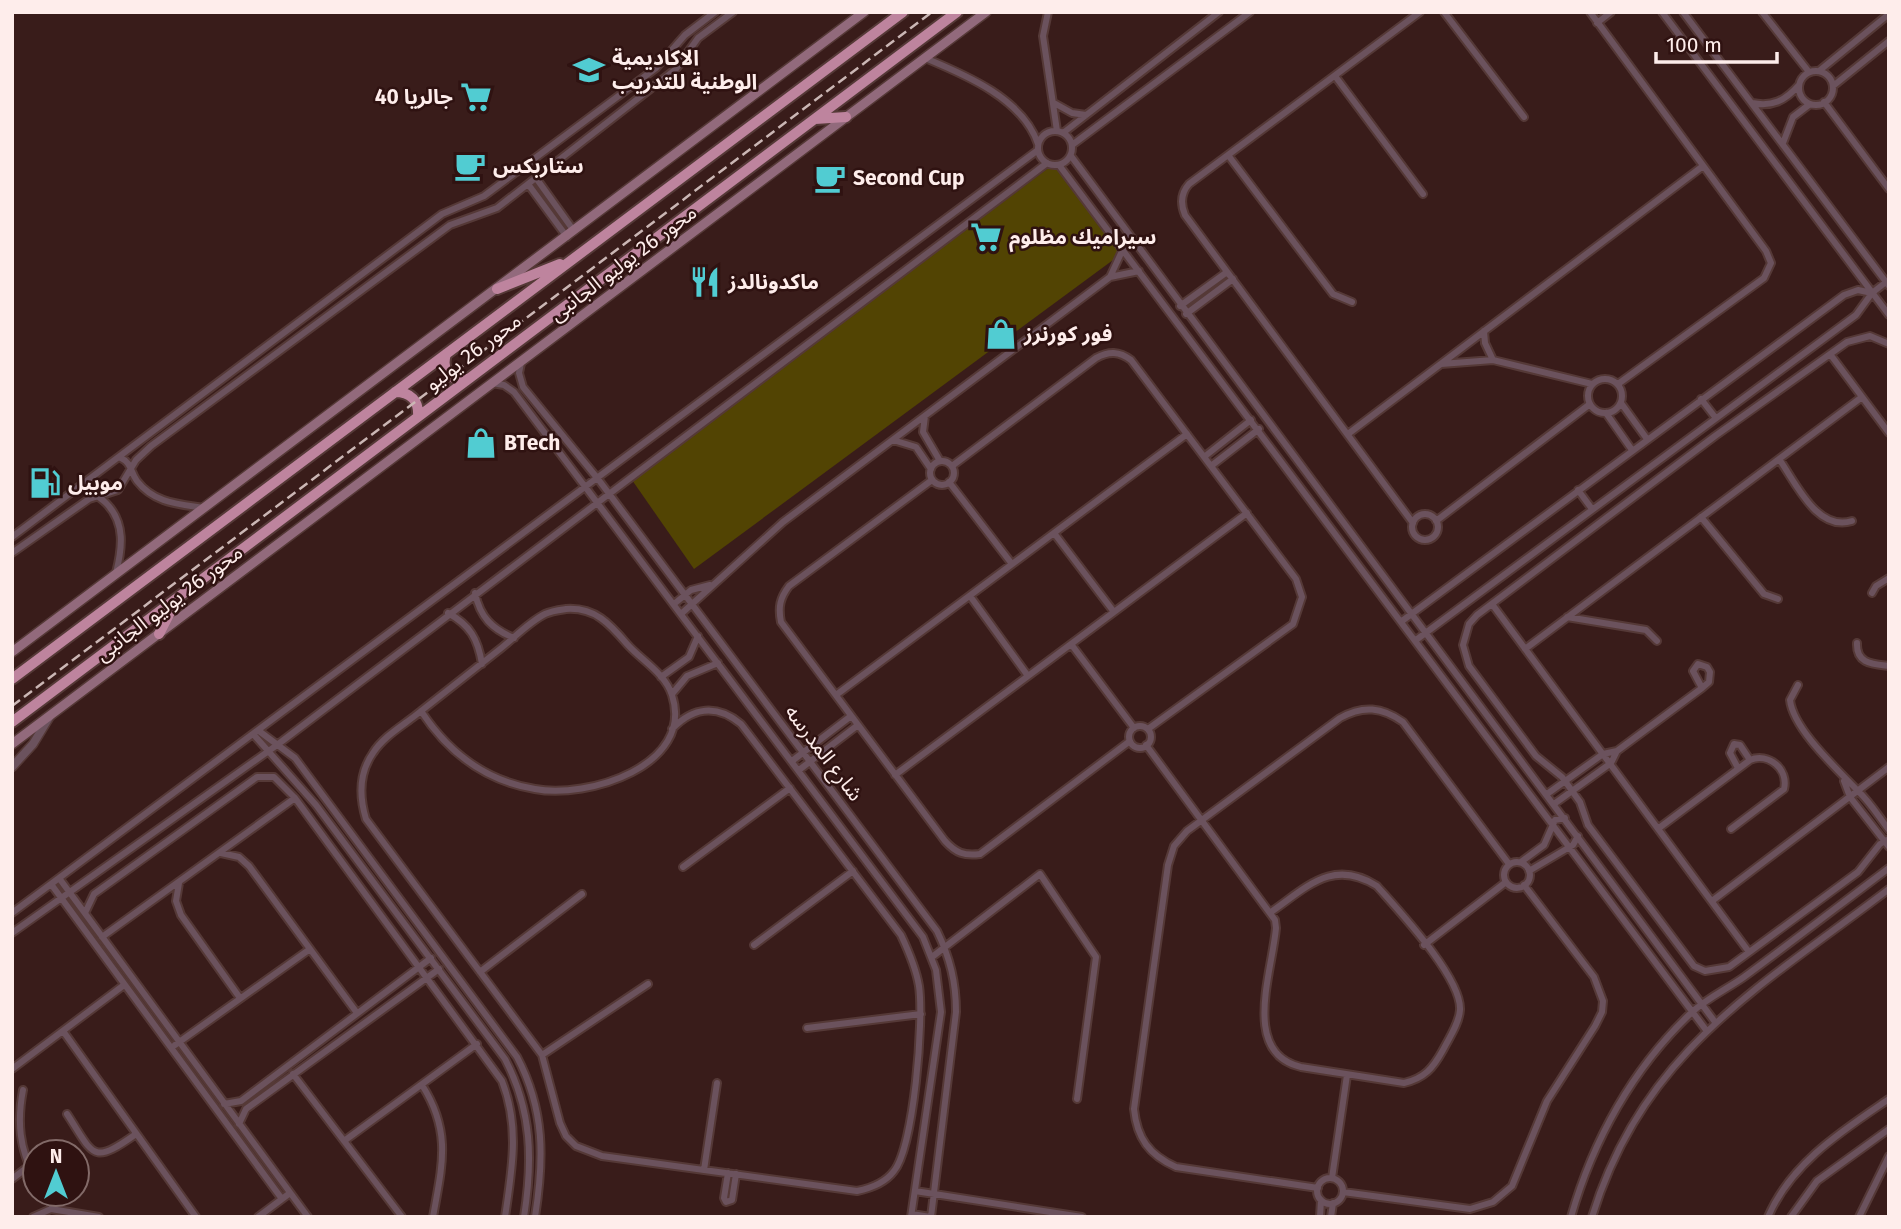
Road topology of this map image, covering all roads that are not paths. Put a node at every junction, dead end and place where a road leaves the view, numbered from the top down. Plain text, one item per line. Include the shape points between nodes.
1 (715, 12) edge
2 (733, 12) edge
3 (864, 12) edge
4 (903, 12) edge
5 (957, 12) edge
6 (986, 12) edge
7 (1048, 12) edge
8 (1219, 12) edge
9 (1250, 12) edge
10 (1420, 12) edge
11 (1444, 12) edge
12 (1590, 12) edge
13 (1611, 12) edge
14 (1662, 12) edge
15 (1682, 12) edge
16 (1762, 12) edge
17 (1889, 14) edge
18 (1597, 23) junction
19 (1889, 41) edge
20 (925, 58) junction
21 (1819, 71) junction
22 (1809, 72) junction
23 (1335, 76) junction
24 (1798, 85) junction
25 (1833, 86) junction
26 (1824, 102) junction
27 (1054, 103) junction
28 (1751, 103) junction
29 (1810, 104) junction
30 (1086, 115) junction
31 (846, 117) junction
32 (1524, 117) dead end
33 (815, 119) junction
34 (581, 124) junction
35 (1060, 132) junction
36 (590, 135) junction
37 (1783, 143) junction
38 (1072, 145) junction
39 (1038, 147) junction
40 (1228, 155) junction
41 (1070, 156) junction
42 (1047, 163) junction
43 (1059, 165) junction
44 (1703, 166) junction
45 (536, 178) junction
46 (1089, 181) junction
47 (528, 184) junction
48 (1077, 189) junction
49 (1889, 190) edge
50 (1423, 194) dead end
51 (571, 234) junction
52 (402, 246) junction
53 (1123, 249) junction
54 (409, 256) junction
55 (572, 259) junction
56 (1139, 271) junction
57 (1227, 271) junction
58 (1110, 277) junction
59 (1233, 279) junction
60 (1887, 284) edge
61 (498, 289) junction
62 (1872, 293) junction
63 (1352, 302) dead end
64 (1180, 306) junction
65 (1186, 314) junction
66 (1889, 315) edge
67 (1484, 331) junction
68 (1889, 344) edge
69 (446, 354) junction
70 (1830, 354) junction
71 (522, 360) junction
72 (1493, 360) junction
73 (1440, 364) junction
74 (1233, 377) junction
75 (468, 379) junction
76 (492, 383) junction
77 (1592, 384) junction
78 (1618, 384) junction
79 (1225, 385) junction
80 (395, 392) junction
81 (1862, 397) junction
82 (1701, 399) junction
83 (1621, 403) junction
84 (1590, 404) junction
85 (1606, 413) junction
86 (925, 415) junction
87 (418, 416) junction
88 (1714, 417) junction
89 (1251, 420) junction
90 (1259, 429) junction
91 (1640, 430) junction
92 (1348, 433) junction
93 (1889, 433) edge
94 (1186, 434) junction
95 (1647, 439) junction
96 (893, 440) junction
97 (926, 440) junction
98 (1625, 440) junction
99 (916, 447) junction
100 (1287, 448) junction
101 (1632, 450) junction
102 (1278, 455) junction
103 (1204, 457) junction
104 (121, 458) junction
105 (1779, 459) junction
106 (940, 461) junction
107 (952, 466) junction
108 (1211, 466) junction
109 (131, 468) junction
110 (931, 469) junction
111 (598, 479) junction
112 (932, 480) junction
113 (88, 482) junction
114 (949, 482) junction
115 (586, 488) junction
116 (1577, 490) junction
117 (609, 494) junction
118 (97, 496) junction
119 (597, 503) junction
120 (204, 508) junction
121 (1592, 509) junction
122 (1247, 513) junction
123 (1701, 517) junction
124 (1436, 520) junction
125 (1852, 520) dead end
126 (1413, 523) junction
127 (21, 531) junction
128 (1054, 533) junction
129 (12, 537) edge
130 (30, 541) junction
131 (12, 553) edge
132 (1012, 564) junction
133 (116, 573) junction
134 (1889, 578) edge
135 (710, 585) junction
136 (475, 593) junction
137 (1872, 593) dead end
138 (685, 595) junction
139 (178, 596) junction
140 (970, 596) junction
141 (1777, 599) dead end
142 (674, 604) junction
143 (1492, 604) junction
144 (692, 605) junction
145 (1114, 612) junction
146 (448, 613) junction
147 (1412, 613) junction
148 (681, 614) junction
149 (1567, 617) junction
150 (1402, 621) junction
151 (1426, 633) junction
152 (159, 634) junction
153 (698, 636) junction
154 (514, 638) junction
155 (1416, 640) junction
156 (1657, 641) dead end
157 (1857, 643) dead end
158 (1071, 644) junction
159 (1525, 649) junction
160 (12, 652) edge
161 (718, 663) junction
162 (482, 664) junction
163 (1889, 666) edge
164 (1028, 676) junction
165 (661, 677) junction
166 (12, 679) edge
167 (1798, 685) dead end
168 (1702, 688) dead end
169 (672, 694) junction
170 (836, 695) junction
171 (421, 711) junction
172 (52, 714) junction
173 (851, 716) junction
174 (12, 722) edge
175 (858, 725) junction
176 (1134, 728) junction
177 (672, 729) junction
178 (1148, 729) junction
179 (256, 733) junction
180 (1130, 741) junction
181 (12, 744) edge
182 (277, 745) junction
183 (1146, 745) junction
184 (268, 751) junction
185 (1616, 751) junction
186 (802, 753) junction
187 (1603, 754) junction
188 (1750, 760) junction
189 (792, 761) junction
190 (809, 762) junction
191 (1611, 763) junction
192 (12, 767) edge
193 (1889, 767) edge
194 (1738, 768) junction
195 (799, 770) junction
196 (1576, 773) junction
197 (895, 775) junction
198 (1843, 779) junction
199 (1564, 782) junction
200 (1583, 783) junction
201 (790, 788) junction
202 (1858, 790) junction
203 (1572, 792) junction
204 (1547, 794) junction
205 (1850, 797) junction
206 (295, 798) junction
207 (1554, 804) junction
208 (1565, 818) junction
209 (1202, 820) junction
210 (1553, 823) junction
211 (1887, 827) edge
212 (1659, 828) junction
213 (1731, 829) dead end
214 (1876, 831) junction
215 (1578, 836) junction
216 (1887, 842) edge
217 (1544, 845) junction
218 (1570, 846) junction
219 (219, 853) junction
220 (1551, 855) junction
221 (1521, 862) junction
222 (1509, 864) junction
223 (683, 867) dead end
224 (1889, 868) edge
225 (853, 871) junction
226 (1530, 871) junction
227 (59, 878) junction
228 (180, 881) junction
229 (1506, 882) junction
230 (51, 884) junction
231 (1524, 885) junction
232 (1889, 889) edge
233 (69, 893) junction
234 (582, 894) dead end
235 (61, 899) junction
236 (1712, 901) junction
237 (1271, 912) junction
238 (12, 913) edge
239 (85, 913) junction
240 (12, 933) edge
241 (102, 937) junction
242 (754, 944) dead end
243 (1424, 944) junction
244 (944, 947) junction
245 (310, 949) junction
246 (1749, 952) junction
247 (932, 957) junction
248 (431, 958) junction
249 (420, 966) junction
250 (439, 969) junction
251 (480, 972) junction
252 (428, 976) junction
253 (648, 984) dead end
254 (124, 985) junction
255 (240, 998) junction
256 (1702, 1004) junction
257 (1693, 1012) junction
258 (357, 1013) junction
259 (920, 1014) junction
260 (1715, 1021) junction
261 (807, 1028) dead end
262 (1706, 1030) junction
263 (63, 1031) junction
264 (178, 1043) junction
265 (477, 1044) junction
266 (170, 1048) junction
267 (184, 1051) junction
268 (542, 1055) junction
269 (176, 1056) junction
270 (12, 1069) edge
271 (293, 1074) junction
272 (1347, 1075) junction
273 (932, 1082) junction
274 (717, 1083) dead end
275 (946, 1084) junction
276 (422, 1085) junction
277 (23, 1090) dead end
278 (1077, 1099) dead end
279 (1889, 1099) edge
280 (225, 1105) junction
281 (217, 1112) junction
282 (67, 1114) dead end
283 (19, 1119) junction
284 (12, 1124) edge
285 (239, 1124) junction
286 (1889, 1129) edge
287 (136, 1134) junction
288 (21, 1138) edge
289 (344, 1141) junction
290 (1889, 1156) edge
291 (704, 1170) junction
292 (1332, 1178) junction
293 (1318, 1188) junction
294 (915, 1191) junction
295 (1343, 1192) junction
296 (290, 1193) junction
297 (933, 1194) junction
298 (282, 1199) junction
299 (1321, 1200) junction
300 (1333, 1203) junction
301 (54, 1209) joint
302 (43, 1214) edge
303 (64, 1214) edge
304 (911, 1216) edge
305 (33, 1217) edge
306 (99, 1217) edge
307 (196, 1217) edge
308 (258, 1217) edge
309 (308, 1217) edge
310 (402, 1217) edge
311 (433, 1217) edge
312 (505, 1217) edge
313 (524, 1217) edge
314 (536, 1217) edge
315 (930, 1217) edge
316 (1082, 1217) edge
317 (1320, 1217) edge
318 (1331, 1217) edge
319 (1571, 1217) edge
320 (1592, 1217) edge
321 (1768, 1217) edge
322 (1791, 1217) edge
323 (1859, 1217) edge

1 - 34 street via 685,35 656,68
2 - 36 street via 698,38 676,69
3 - 51 main road
4 - 55 highway, محور 26 يوليو
5 - 33 highway, محور 26 يوليو
6 - 20 main road, محور 26 يوليو الجانبى
7 - 27 street via 1043,36
8 - 30 street
9 - 38 street
10 - 23 street
11 - 32 street
12 - 18 street
13 - 18 street
14 - 62 street
15 - 28 street
16 - 22 street
17 - 21 street
18 - 44 street
19 - 25 street
20 - 31 main road, محور 26 يوليو الجانبى
20 - 39 street via 967,77 1020,113 1031,126
21 - 22 street
21 - 25 street
22 - 24 street
23 - 40 street
23 - 50 street
24 - 28 street via 1780,101 1765,106
24 - 29 street via 1801,97
25 - 26 street
26 - 29 street
26 - 49 street
27 - 30 street
27 - 35 street
28 - 37 street
29 - 37 street via 1793,117
30 - 35 street
31 - 33 highway
31 - 71 main road, محور 26 يوليو الجانبى
33 - 75 highway, محور 26 يوليو
34 - 36 street
34 - 52 street via 484,197 448,210
35 - 38 street
35 - 39 street via 1045,134
36 - 45 street
37 - 60 street
38 - 41 street
39 - 42 street
39 - 111 street
40 - 57 street via 1189,184 1182,198 1185,215
40 - 63 street via 1333,293
41 - 43 street
41 - 46 street
42 - 43 street
42 - 117 street
43 - 48 street
44 - 67 street
44 - 78 street via 1769,255 1769,271
45 - 47 street
45 - 51 street
46 - 48 street
46 - 64 street
47 - 51 street
47 - 54 street via 491,211 450,225
48 - 53 street
51 - 61 main road
52 - 54 street
52 - 104 street
53 - 56 street
53 - 58 street
54 - 109 street via 151,446
55 - 61 highway
55 - 69 highway, محور 26 يوليو
56 - 58 street
56 - 79 street
57 - 59 street
57 - 64 street
58 - 86 street
59 - 65 street
59 - 92 street
60 - 62 street
61 - 120 main road
62 - 66 street
62 - 82 street via 1858,290 1844,295
62 - 88 street via 1856,315
64 - 65 street
65 - 74 street
67 - 72 street
67 - 73 street
68 - 70 street via 1858,337
69 - 75 highway via 448,374
69 - 80 highway, محور 26 يوليو
70 - 81 street
70 - 143 street
71 - 76 main road, محور 26 يوليو الجانبى
71 - 111 street, شارع المدرسه via 523,387
72 - 73 street
72 - 77 street
73 - 92 street
74 - 79 street
74 - 100 street
75 - 87 highway, محور 26 يوليو
76 - 115 street, شارع المدرسه via 514,392
76 - 152 main road, محور 26 يوليو الجانبى
77 - 78 street via 1608,378
77 - 84 street
78 - 83 street
79 - 89 street
80 - 87 highway via 415,400
80 - 166 highway, محور 26 يوليو
81 - 93 street
81 - 105 street
82 - 88 street
82 - 95 street
83 - 85 street
83 - 91 street
84 - 85 street
84 - 124 street
85 - 98 street
86 - 96 street
86 - 97 street
87 - 139 highway, محور 26 يوليو
88 - 121 street
89 - 90 street
89 - 103 street
90 - 102 street
90 - 108 street
91 - 95 street
91 - 98 street
92 - 126 street
94 - 103 street
94 - 107 street via 1131,360 1104,353
94 - 128 street
95 - 101 street
96 - 99 street
96 - 135 street via 783,522
97 - 99 street
97 - 106 street
98 - 101 street
99 - 110 street
100 - 102 street
100 - 147 street
101 - 116 street
102 - 150 street
103 - 108 street
104 - 109 street
104 - 113 street
105 - 123 street
105 - 125 street via 1819,515 1832,522
106 - 107 street
106 - 110 street
107 - 114 street
108 - 122 street
109 - 118 street via 118,490
109 - 120 street via 136,480 155,498
110 - 112 street
111 - 115 street
111 - 117 street, شارع المدرسه
112 - 114 street
112 - 170 street via 781,596 781,622
113 - 118 street
113 - 127 street
114 - 132 street
115 - 119 street, شارع المدرسه
115 - 179 street
116 - 121 street
116 - 147 street
117 - 119 street
117 - 138 street, شارع المدرسه
118 - 130 street
118 - 133 street via 112,510 120,529
119 - 136 street
119 - 142 street, شارع المدرسه
120 - 133 main road
121 - 151 street
122 - 145 street
122 - 178 street via 1301,587 1298,616
123 - 141 street via 1764,594
123 - 149 street
124 - 126 street via 1426,514
124 - 126 street via 1437,532 1424,540 1414,534
127 - 129 street
127 - 130 street
128 - 132 street
128 - 145 street
130 - 131 street
132 - 140 street
133 - 160 main road
134 - 137 street
135 - 138 street
135 - 144 street
136 - 146 street
136 - 154 street via 487,622
138 - 142 street
138 - 144 street, شارع المدرسه
139 - 152 highway
139 - 174 highway, محور 26 يوليو
140 - 164 street
140 - 170 street
142 - 148 street, شارع المدرسه
143 - 159 street
143 - 199 street via 1469,624 1465,656 1536,757
144 - 148 street
144 - 186 street, شارع المدرسه
145 - 158 street
146 - 162 street via 473,632
146 - 182 street
147 - 150 street
147 - 151 street
148 - 153 street, شارع المدرسه
149 - 156 street via 1646,630
149 - 159 street
150 - 155 street
151 - 155 street
151 - 204 street
152 - 172 main road, محور 26 يوليو الجانبى
153 - 161 street, شارع المدرسه
153 - 165 street via 689,657
154 - 162 street
154 - 165 street via 544,614 582,610 605,619
155 - 210 street
157 - 163 street via 1864,661
158 - 164 street
158 - 176 street
159 - 187 street
161 - 169 street via 687,676
161 - 189 street, شارع المدرسه
162 - 171 street
164 - 197 street
165 - 169 street
167 - 198 street via 1791,709
168 - 185 street
169 - 177 street
170 - 173 street
171 - 177 street via 445,742 477,768 514,784 559,792 603,785 636,771 652,758
171 - 251 street via 372,754 362,779 362,806 366,819
172 - 181 main road, محور 26 يوليو الجانبى
172 - 192 street
173 - 175 street
173 - 186 street
175 - 190 street
175 - 197 street
176 - 178 street
176 - 180 street
177 - 201 street via 705,709 731,715
178 - 183 street via 1151,738
179 - 182 street
179 - 184 street
179 - 227 street
180 - 183 street via 1139,747
180 - 197 street via 980,854 967,856 954,851
182 - 184 street
182 - 314 street via 295,758 517,1057 536,1103 542,1135
183 - 209 street
184 - 233 street
184 - 248 street via 316,804
185 - 187 street
185 - 191 street
186 - 189 street
186 - 190 street, شارع المدرسه
187 - 191 street
187 - 196 street
188 - 194 street
188 - 194 street via 1740,745 1734,744 1730,753
188 - 213 street via 1774,761 1784,777 1784,789
189 - 195 street, شارع المدرسه
190 - 195 street
190 - 244 street, شارع المدرسه via 937,931
191 - 200 street
191 - 212 street
193 - 202 street
194 - 212 street
195 - 247 street, شارع المدرسه via 917,926
196 - 199 street
196 - 200 street
198 - 202 street
198 - 205 street
199 - 203 street
199 - 204 street
200 - 203 street
201 - 223 street
201 - 225 street
202 - 205 street
202 - 211 street
203 - 207 street
203 - 246 street via 1588,825 1685,958 1706,971 1717,971
204 - 207 street
205 - 214 street
205 - 236 street
206 - 219 street
206 - 239 street via 274,776 257,777 94,894
206 - 249 street
207 - 208 street
208 - 210 street
208 - 215 street
209 - 222 street via 1340,718 1373,709 1403,722
209 - 237 street
209 - 293 street via 1180,838 1170,855 1135,1124 1149,1150 1176,1167
210 - 217 street
210 - 218 street
211 - 214 street
212 - 236 street
214 - 216 street
215 - 218 street
215 - 256 street
216 - 246 street via 1858,872
217 - 220 street
217 - 221 street
218 - 220 street
218 - 257 street
219 - 228 street
219 - 245 street via 244,861
220 - 226 street
221 - 222 street
221 - 226 street
222 - 229 street via 1504,872
224 - 256 street
225 - 242 street
225 - 259 street via 901,935 919,985
226 - 231 street
227 - 230 street
227 - 233 street
228 - 241 street
228 - 255 street via 176,894 181,915
229 - 231 street via 1514,888
229 - 243 street
230 - 235 street
230 - 238 street
231 - 295 street via 1594,977 1603,1001 1595,1026 1547,1101 1512,1186 1493,1202 1470,1209
232 - 260 street
233 - 235 street
233 - 239 street
234 - 251 street
235 - 240 street
235 - 254 street
236 - 246 street
237 - 243 street via 1320,878 1350,874 1377,886
237 - 272 street via 1276,928 1264,1029 1269,1046 1290,1064
239 - 241 street
241 - 264 street
243 - 272 street via 1456,989 1460,1009 1433,1068 1404,1083
244 - 247 street
244 - 275 street, شارع المدرسه via 956,995
244 - 278 street via 1040,875 1096,957
245 - 255 street
245 - 258 street
247 - 273 street, شارع المدرسه via 941,1012
248 - 249 street
248 - 250 street
249 - 252 street
249 - 258 street
250 - 252 street
250 - 313 street via 497,1047 523,1100 531,1159
251 - 268 street
252 - 265 street
252 - 271 street
253 - 268 street
254 - 263 street
254 - 266 street
255 - 264 street
256 - 257 street
256 - 260 street
257 - 262 street
257 - 319 street via 1665,1041 1618,1105
258 - 280 street via 241,1101
259 - 261 street
259 - 291 street via 905,1147 884,1182 857,1191
260 - 262 street
262 - 320 street via 1663,1077 1634,1118 1616,1151
263 - 270 street
263 - 287 street
264 - 266 street
264 - 267 street
265 - 276 street
265 - 312 street via 502,1081 512,1112 516,1144
266 - 269 street
267 - 269 street
267 - 280 street
268 - 291 street via 560,1123 576,1146 602,1156
269 - 281 street
271 - 285 street via 243,1112
271 - 289 street
272 - 292 street
273 - 275 street
273 - 294 street, شارع المدرسه
274 - 291 street
275 - 297 street, شارع المدرسه
276 - 289 street
276 - 311 street via 438,1118 443,1142
277 - 283 street
279 - 321 street via 1800,1167
280 - 281 street via 223,1112
280 - 285 street
281 - 298 street
282 - 287 street via 89,1148 98,1153 109,1153
283 - 284 street
283 - 288 street
285 - 296 street
286 - 322 street via 1817,1181
287 - 307 street
289 - 310 street
290 - 323 street
292 - 293 street via 1324,1179
292 - 295 street
293 - 299 street
294 - 297 street
294 - 304 street, شارع المدرسه
295 - 300 street
296 - 298 street
296 - 309 street
297 - 315 street, شارع المدرسه
297 - 316 street
298 - 308 street
299 - 300 street
299 - 317 street
300 - 318 street
301 - 302 street
301 - 303 street
302 - 305 street
303 - 306 street
304 - 315 street

